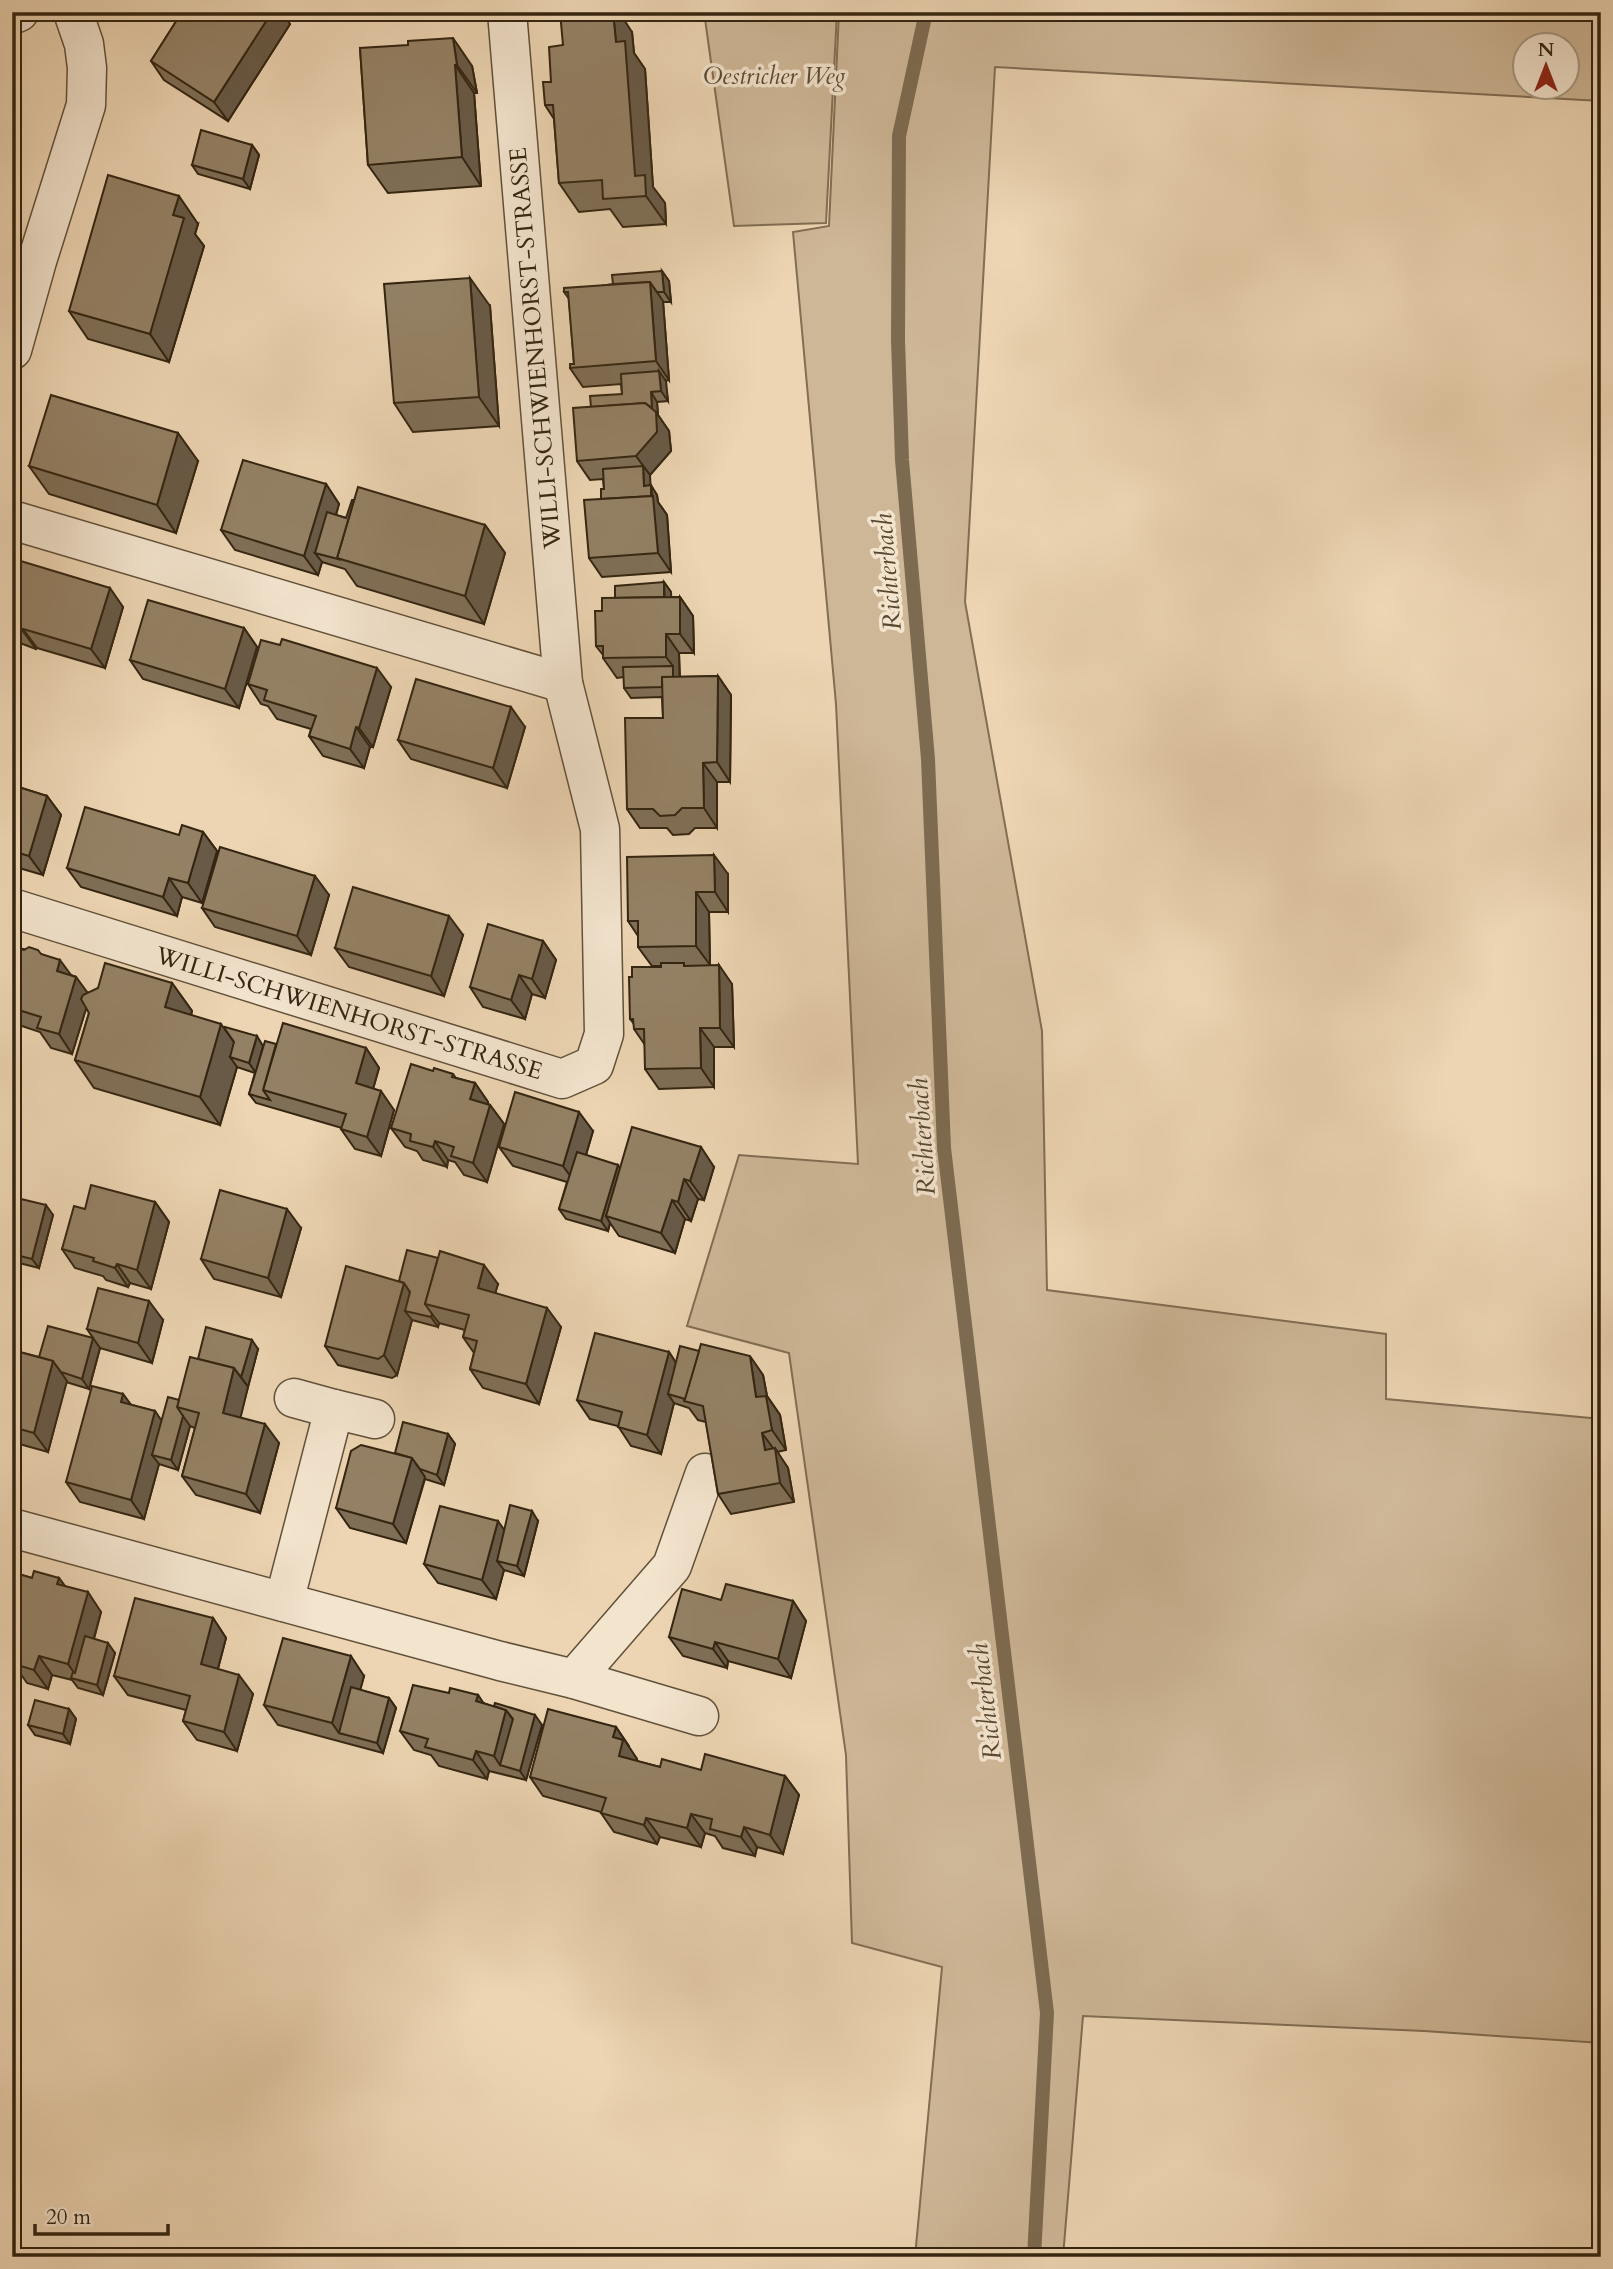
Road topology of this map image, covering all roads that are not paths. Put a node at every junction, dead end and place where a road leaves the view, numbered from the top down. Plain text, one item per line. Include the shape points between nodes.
1 (73, 12) edge
2 (507, 12) edge
3 (12, 350) edge
4 (12, 520) edge
5 (563, 683) junction
6 (12, 908) edge
7 (294, 1398) dead end
8 (334, 1409) junction
9 (375, 1419) dead end
10 (705, 1473) dead end
11 (12, 1528) edge
12 (284, 1602) junction
13 (574, 1679) junction
14 (699, 1716) dead end

1 - 3 street via 84,44 86,105
2 - 5 street, WILLI-SCHWIENHORST-STRASSE
4 - 5 street
5 - 6 street, WILLI-SCHWIENHORST-STRASSE via 600,829 604,1034 594,1065 562,1079
7 - 8 street
8 - 9 street
8 - 12 street
10 - 13 street via 672,1566
11 - 12 street
12 - 13 street
13 - 14 street

